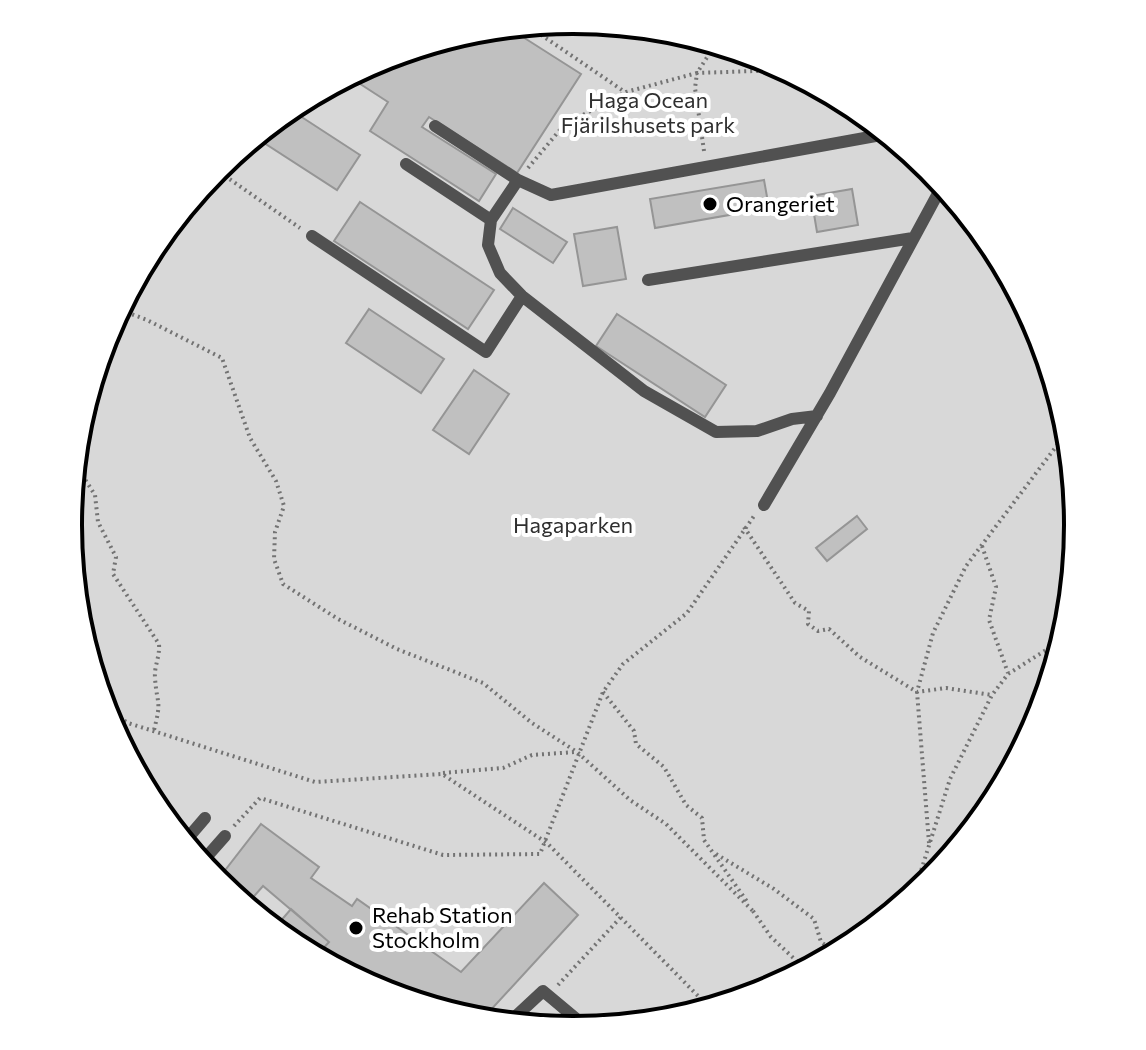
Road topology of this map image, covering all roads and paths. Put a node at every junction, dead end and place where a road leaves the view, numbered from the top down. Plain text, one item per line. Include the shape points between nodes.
1 (541, 35) edge
2 (710, 54) edge
3 (760, 71) edge
4 (697, 73) junction
5 (626, 92) junction
6 (435, 126) dead end
7 (874, 136) edge
8 (406, 164) dead end
9 (709, 166) junction
10 (227, 177) edge
11 (518, 180) junction
12 (937, 195) edge
13 (491, 220) junction
14 (312, 236) joint
15 (913, 238) junction
16 (648, 280) dead end
17 (522, 296) junction
18 (130, 314) edge
19 (817, 416) junction
20 (1057, 445) edge
21 (84, 478) edge
22 (764, 505) joint
23 (744, 527) junction
24 (982, 546) junction
25 (1048, 649) edge
26 (1008, 674) junction
27 (603, 692) junction
28 (917, 692) junction
29 (992, 695) junction
30 (122, 719) edge
31 (154, 730) junction
32 (577, 752) junction
33 (442, 774) junction
34 (205, 818) dead end
35 (191, 834) edge
36 (225, 836) joint
37 (547, 843) junction
38 (929, 843) junction
39 (712, 852) junction
40 (209, 854) edge
41 (920, 872) edge
42 (753, 911) junction
43 (622, 916) junction
44 (826, 945) edge
45 (797, 961) edge
46 (548, 995) junction
47 (701, 999) edge
48 (519, 1013) edge
49 (573, 1016) edge

1 - 5 path
2 - 4 path
3 - 4 path
4 - 5 path
4 - 9 path
5 - 11 path via 564,125
6 - 11 lane
7 - 9 lane
8 - 13 lane
9 - 11 lane via 551,195
10 - 14 path
11 - 13 lane
12 - 15 lane
13 - 17 lane via 488,245 500,273
14 - 17 lane via 486,352
15 - 16 lane
15 - 19 lane
17 - 19 lane via 644,391 716,432 757,431
18 - 32 path via 222,358 250,438 276,481 284,506 275,532 274,559 283,584 397,649 483,683
19 - 22 lane
20 - 24 path
21 - 31 path via 116,557 113,574 159,644 155,679 161,710
22 - 23 path
23 - 27 path via 687,613 623,664
23 - 28 path via 795,603 809,611 808,624 818,631 829,629 860,657
24 - 26 path via 996,587 989,620
24 - 28 path via 966,566 933,633
25 - 26 path
26 - 29 path
27 - 32 path
27 - 39 path via 634,731 636,744 664,767 679,796 702,818 704,840
28 - 29 path via 946,688
28 - 38 path
29 - 38 path via 950,779
30 - 31 path
31 - 33 path via 315,782
32 - 33 path via 532,755 503,768
32 - 37 path
32 - 42 path via 666,824
33 - 37 path
34 - 35 lane
36 - 37 path via 260,798 443,855 540,854
36 - 40 lane
37 - 43 path
38 - 41 path
39 - 42 path
39 - 44 path via 814,919
42 - 45 path
43 - 46 path
43 - 47 path
46 - 48 lane via 543,991
46 - 49 lane

